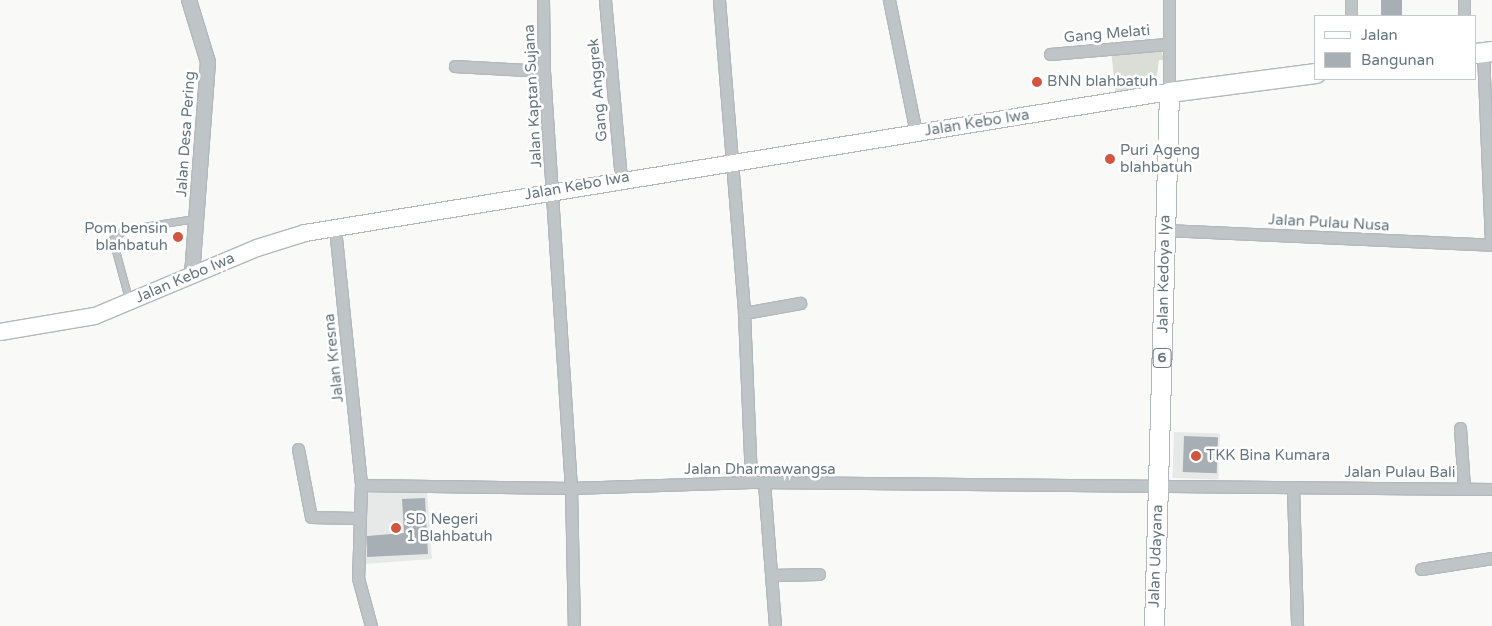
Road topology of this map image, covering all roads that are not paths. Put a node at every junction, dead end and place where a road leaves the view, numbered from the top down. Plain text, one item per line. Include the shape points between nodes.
1 (189, 0) edge
2 (543, 0) edge
3 (605, 0) edge
4 (719, 0) edge
5 (889, 0) edge
6 (1169, 0) edge
7 (1351, 0) edge
8 (1464, 0) edge
9 (1351, 15) edge
10 (1464, 15) edge
11 (1167, 44) junction
12 (1484, 52) edge
13 (1050, 54) dead end
14 (454, 66) dead end
15 (544, 71) junction
16 (1314, 73) edge
17 (1168, 92) junction
18 (916, 132) junction
19 (734, 160) junction
20 (621, 178) junction
21 (554, 190) junction
22 (195, 219) junction
23 (335, 228) junction
24 (1165, 230) junction
25 (1491, 245) edge
26 (192, 274) junction
27 (130, 301) junction
28 (800, 303) dead end
29 (744, 313) junction
30 (0, 332) edge
31 (1460, 428) dead end
32 (298, 449) dead end
33 (751, 482) junction
34 (764, 483) junction
35 (361, 485) junction
36 (1158, 487) junction
37 (571, 488) junction
38 (1292, 488) junction
39 (1464, 488) junction
40 (1492, 489) edge
41 (356, 518) junction
42 (1492, 558) edge
43 (1421, 569) dead end
44 (819, 574) dead end
45 (772, 575) junction
46 (371, 626) edge
47 (574, 626) edge
48 (775, 626) edge
49 (1154, 626) edge
50 (1297, 626) edge

1 - 22 street, Jalan Desa Pering via 208,62
2 - 15 street, Jalan Kaptan Sujana
3 - 20 street, Gang Anggrek
4 - 19 street
5 - 18 street
6 - 11 street
7 - 9 street
8 - 10 street
11 - 13 street, Gang Melati
11 - 17 street
12 - 25 street
14 - 15 street
15 - 21 street, Jalan Kaptan Sujana
16 - 17 highway
17 - 18 main road, Jalan Kebo Iwa
17 - 24 highway, Jalan Kedoya Iya / 6
18 - 19 main road, Jalan Kebo Iwa
19 - 20 main road, Jalan Kebo Iwa
19 - 29 street
20 - 21 main road, Jalan Kebo Iwa
21 - 23 main road, Jalan Kebo Iwa
21 - 37 street, Jalan Kaptan Sujana
22 - 26 street, Jalan Desa Pering
22 - 27 lane via 126,230 113,240
23 - 26 main road, Jalan Kebo Iwa via 275,242
23 - 35 street, Jalan Kresna
24 - 25 street, Jalan Pulau Nusa
24 - 36 highway, Jalan Kedoya Iya / 6
26 - 27 main road, Jalan Kebo Iwa
27 - 30 main road, Jalan Kebo Iwa via 73,322
28 - 29 street
29 - 33 street
31 - 39 street
32 - 41 street via 311,516
33 - 34 street, Jalan Dharmawangsa
33 - 37 street, Jalan Dharmawangsa
34 - 36 street, Jalan Dharmawangsa
34 - 45 street
35 - 37 street, Jalan Dharmawangsa
35 - 41 street, Jalan Kresna
36 - 38 street, Jalan Pulau Bali
36 - 49 highway, Jalan Udayana / 6
37 - 47 street, Jalan Kaptan Sujana
38 - 39 street, Jalan Pulau Bali
38 - 50 street
39 - 40 street, Jalan Pulau Bali
41 - 46 street, Jalan Kresna via 358,578
42 - 43 street
44 - 45 street
45 - 48 street

